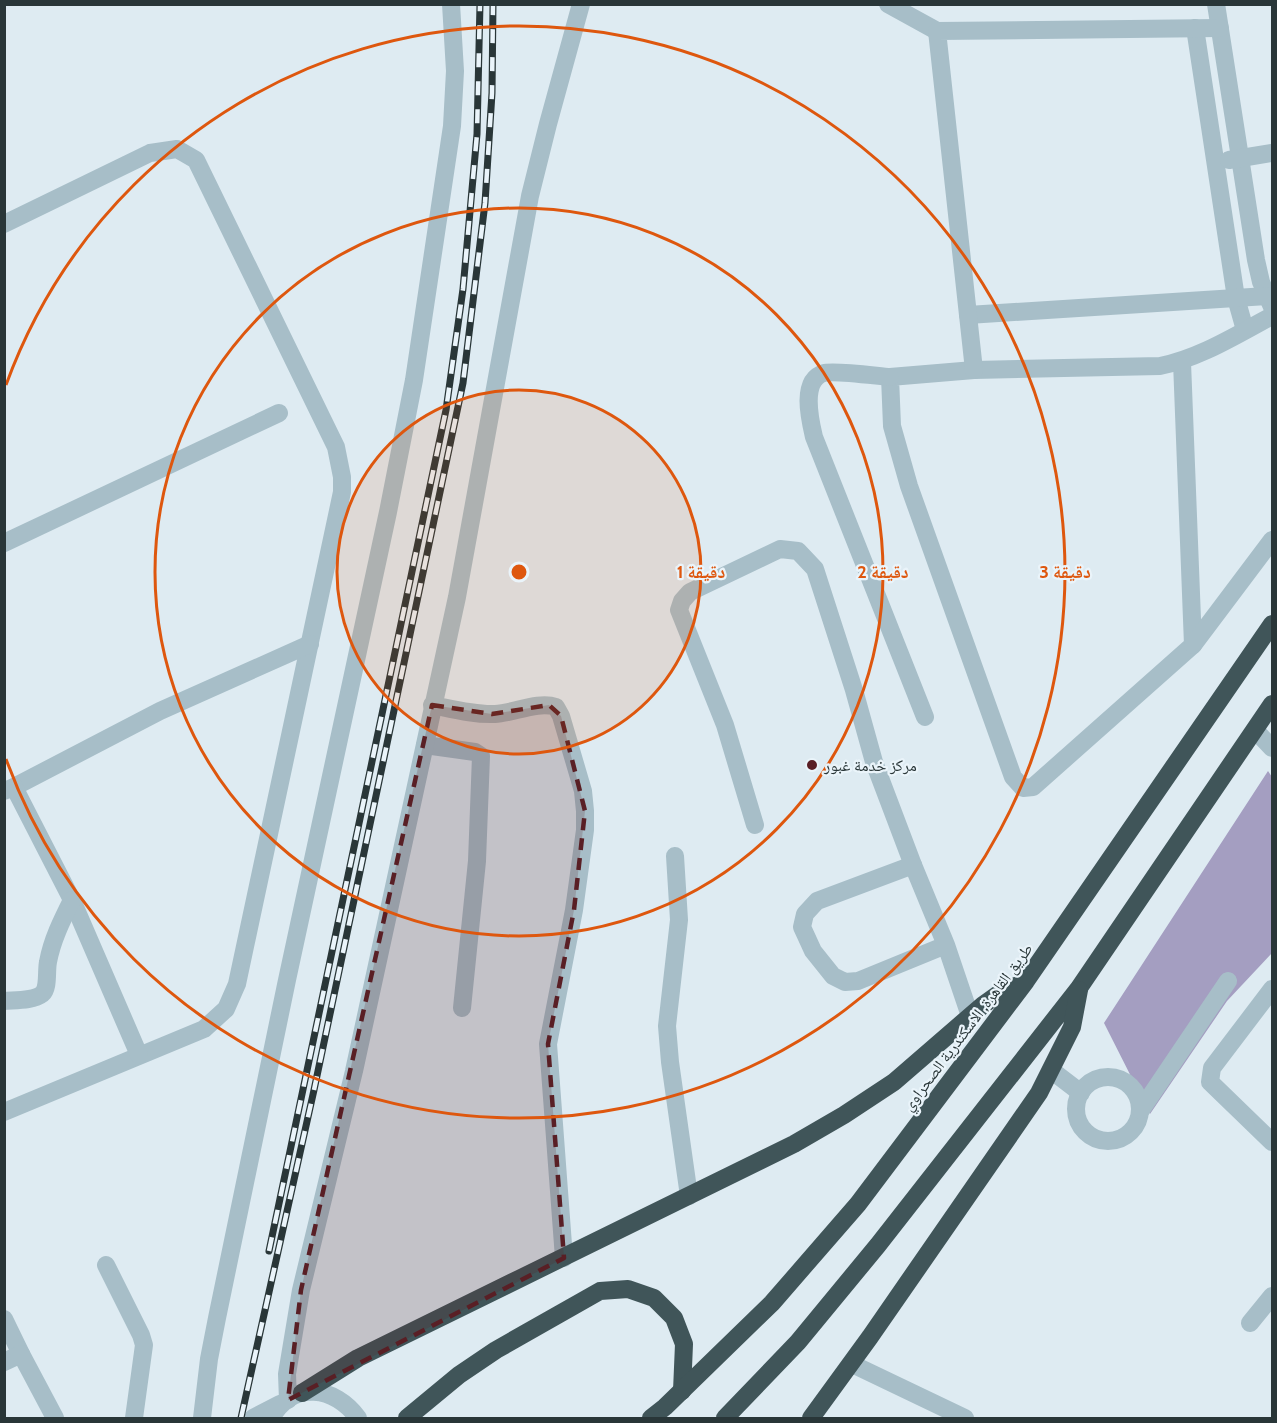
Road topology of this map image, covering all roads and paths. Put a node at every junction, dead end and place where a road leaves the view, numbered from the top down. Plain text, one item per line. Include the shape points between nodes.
1 (451, 4) edge
2 (581, 4) edge
3 (888, 4) edge
4 (1216, 4) edge
5 (1195, 28) junction
6 (1220, 28) junction
7 (937, 31) junction
8 (1272, 153) edge
9 (1240, 158) junction
10 (1215, 162) junction
11 (4, 224) edge
12 (1236, 298) junction
13 (1270, 301) edge
14 (968, 315) junction
15 (1272, 316) edge
16 (1245, 330) junction
17 (1182, 362) junction
18 (974, 370) junction
19 (890, 377) junction
20 (279, 413) dead end
21 (1272, 540) edge
22 (4, 543) edge
23 (1272, 624) edge
24 (310, 644) junction
25 (1193, 645) junction
26 (1272, 704) edge
27 (432, 705) junction
28 (925, 717) dead end
29 (1255, 730) junction
30 (425, 745) junction
31 (1272, 748) edge
32 (9, 789) edge
33 (755, 825) dead end
34 (675, 856) dead end
35 (913, 864) junction
36 (72, 900) junction
37 (946, 945) junction
38 (1026, 981) junction
39 (1228, 981) dead end
40 (1079, 988) junction
41 (1271, 992) edge
42 (4, 1001) edge
43 (462, 1008) dead end
44 (970, 1016) junction
45 (139, 1056) junction
46 (1051, 1070) junction
47 (1081, 1093) junction
48 (1141, 1110) junction
49 (4, 1112) edge
50 (1272, 1142) edge
51 (689, 1196) junction
52 (564, 1258) junction
53 (106, 1265) dead end
54 (1272, 1296) edge
55 (4, 1318) edge
56 (1250, 1323) dead end
57 (21, 1354) junction
58 (4, 1362) edge
59 (852, 1364) junction
60 (682, 1391) junction
61 (291, 1398) junction
62 (55, 1419) edge
63 (134, 1419) edge
64 (202, 1419) edge
65 (253, 1419) edge
66 (272, 1419) edge
67 (358, 1419) edge
68 (407, 1419) edge
69 (651, 1419) edge
70 (725, 1419) edge
71 (812, 1419) edge
72 (965, 1419) edge

1 - 64 street via 452,126 414,380 217,1317
2 - 27 street via 530,196 459,585
3 - 7 street
4 - 6 street
5 - 6 street
5 - 7 street
5 - 10 street
6 - 9 street
7 - 14 street
8 - 9 street
9 - 10 street
9 - 13 street via 1256,260
10 - 12 street
11 - 24 street via 150,153 177,149 196,160 336,447 342,492
12 - 13 street
12 - 14 street
12 - 16 street
14 - 18 street
15 - 16 street
16 - 17 street
17 - 18 street via 1160,366
17 - 25 street
18 - 19 street
19 - 25 street via 892,426 909,486 1013,777 1023,788 1033,787
19 - 28 street via 825,373 815,378 809,391 810,421
20 - 22 street
21 - 25 street
23 - 38 highway, طريق القاهرة, الاسكندرية الصحراوي
24 - 32 street via 160,711
24 - 45 street via 237,984 226,1009 204,1029
26 - 29 highway
27 - 30 street
27 - 52 street via 492,714 542,705 556,707 583,791 585,830 549,1044
29 - 31 street
29 - 40 highway
30 - 43 street via 481,756 477,861
30 - 61 street via 354,1071 301,1290 287,1374
32 - 36 street
33 - 35 street via 725,725 679,610 690,592 780,549 798,551 815,569 874,762
34 - 51 street via 679,920 667,1026
35 - 37 street
35 - 37 street via 817,901 805,914 802,927 813,951 833,976 845,982 858,981
36 - 42 street via 59,926 41,995
36 - 45 street
37 - 44 street
38 - 44 highway
38 - 60 highway, طريق القاهرة, الاسكندرية الصحراوي via 816,1254
39 - 48 street
40 - 46 highway via 1071,1027
40 - 70 highway via 878,1245 798,1342
41 - 50 street via 1209,1077
44 - 51 highway via 894,1082 844,1115
45 - 49 street
46 - 47 street
46 - 59 highway via 1019,1124
47 - 48 street via 1093,1081 1109,1077 1125,1082 1137,1094
47 - 48 street via 1076,1109 1080,1125 1100,1140 1124,1138 1136,1126
51 - 52 highway
52 - 61 highway via 358,1358
53 - 63 street via 144,1345
54 - 56 street
55 - 57 street
57 - 58 street
57 - 62 street
59 - 71 highway
59 - 72 street
60 - 68 highway via 684,1344 674,1318 654,1298 628,1288 600,1291 496,1350
60 - 69 highway, طريق القاهرة, الاسكندرية الصحراوي
61 - 65 street
61 - 66 street
61 - 67 street via 318,1392 335,1396 349,1405

